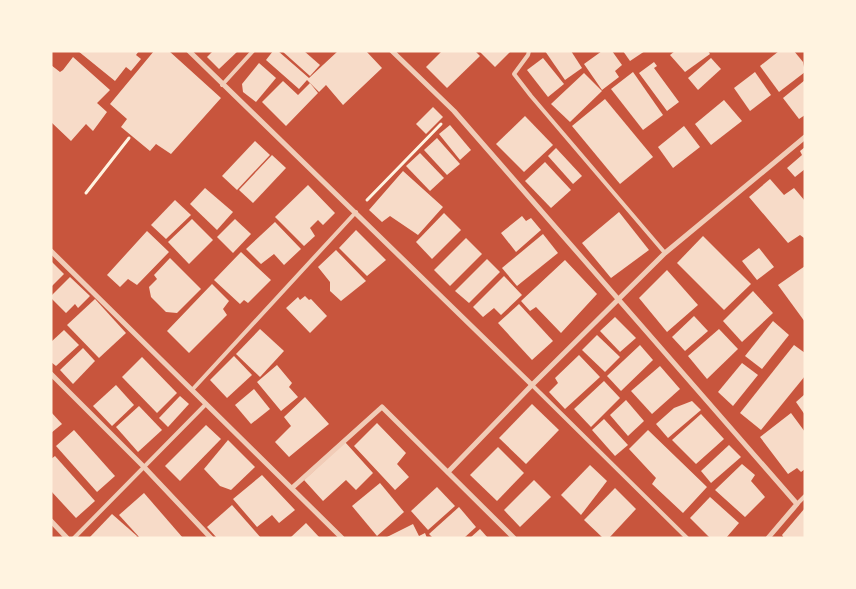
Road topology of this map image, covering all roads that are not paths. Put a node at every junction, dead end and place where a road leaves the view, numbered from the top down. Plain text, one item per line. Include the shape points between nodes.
1 (189, 51) edge
2 (253, 51) edge
3 (392, 51) edge
4 (528, 51) edge
5 (222, 86) junction
6 (805, 137) edge
7 (356, 212) junction
8 (51, 251) edge
9 (665, 252) junction
10 (618, 298) junction
11 (51, 374) edge
12 (532, 385) junction
13 (192, 390) junction
14 (206, 404) junction
15 (144, 467) junction
16 (448, 472) junction
17 (292, 488) junction
18 (805, 496) edge
19 (797, 504) junction
20 (51, 521) edge
21 (67, 538) edge
22 (74, 538) edge
23 (211, 538) edge
24 (342, 538) edge
25 (514, 538) edge
26 (687, 538) edge
27 (768, 538) edge

1 - 5 street
2 - 5 lane
3 - 10 street via 454,111
4 - 9 lane via 514,74
5 - 7 street
6 - 9 street
7 - 12 street
7 - 13 lane
8 - 13 street
9 - 10 street
10 - 12 street
10 - 19 street
11 - 15 street
12 - 16 street
12 - 26 lane
13 - 14 street
14 - 15 lane
14 - 17 street
15 - 22 lane
15 - 23 street
16 - 17 street via 382,407
16 - 25 street
17 - 24 street
18 - 19 lane
19 - 27 street
20 - 21 street

